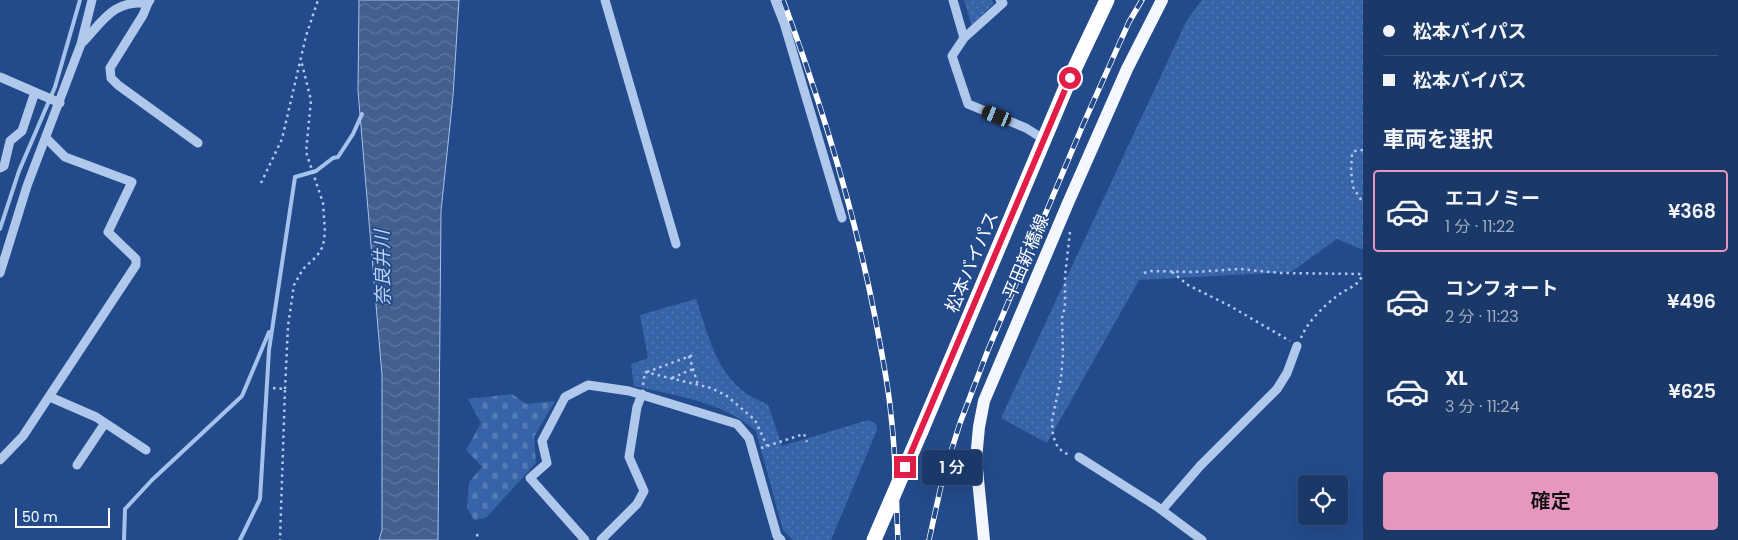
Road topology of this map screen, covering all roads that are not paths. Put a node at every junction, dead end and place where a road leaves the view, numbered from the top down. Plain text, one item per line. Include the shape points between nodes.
1 (92, 0) edge
2 (605, 0) edge
3 (775, 0) edge
4 (953, 0) edge
5 (1000, 0) edge
6 (1107, 0) edge
7 (1162, 0) edge
8 (149, 2) edge
9 (964, 38) junction
10 (81, 44) junction
11 (0, 77) edge
12 (39, 94) junction
13 (56, 101) junction
14 (46, 138) junction
15 (1045, 140) junction
16 (198, 143) dead end
17 (0, 168) edge
18 (842, 218) dead end
19 (676, 244) dead end
20 (0, 273) edge
21 (1297, 346) road end
22 (642, 394) junction
23 (50, 396) junction
24 (105, 423) junction
25 (146, 450) dead end
26 (1079, 457) road end
27 (0, 460) edge
28 (77, 464) dead end
29 (1162, 510) junction
30 (585, 540) edge
31 (601, 540) edge
32 (781, 540) edge
33 (874, 540) edge
34 (984, 540) edge
35 (1202, 540) edge

1 - 10 street
2 - 19 street
3 - 18 street
4 - 9 street
5 - 9 street via 1002,3
6 - 15 highway, 松本バイパス
7 - 34 main road, 平田新橋線 via 1123,78 984,401 976,459
8 - 10 street via 122,4 109,12
8 - 16 street via 110,68 111,78
9 - 15 street via 952,56 968,104 1026,128
10 - 13 street
11 - 12 street
12 - 13 street
12 - 17 street via 22,131 10,142 4,166
13 - 14 street
14 - 20 street via 27,186
14 - 23 street via 65,157 132,182 108,232 136,259 136,265
15 - 33 highway, 松本バイパス, bridge
21 - 29 street via 1287,373 1276,389 1206,459
22 - 30 street via 588,385 565,397 542,441 547,464 530,478
22 - 31 street via 629,457 644,491 637,504
22 - 32 street via 737,424 749,438 777,536
23 - 24 street
23 - 27 street via 22,436
24 - 25 street
24 - 28 street
26 - 29 street
29 - 35 street

